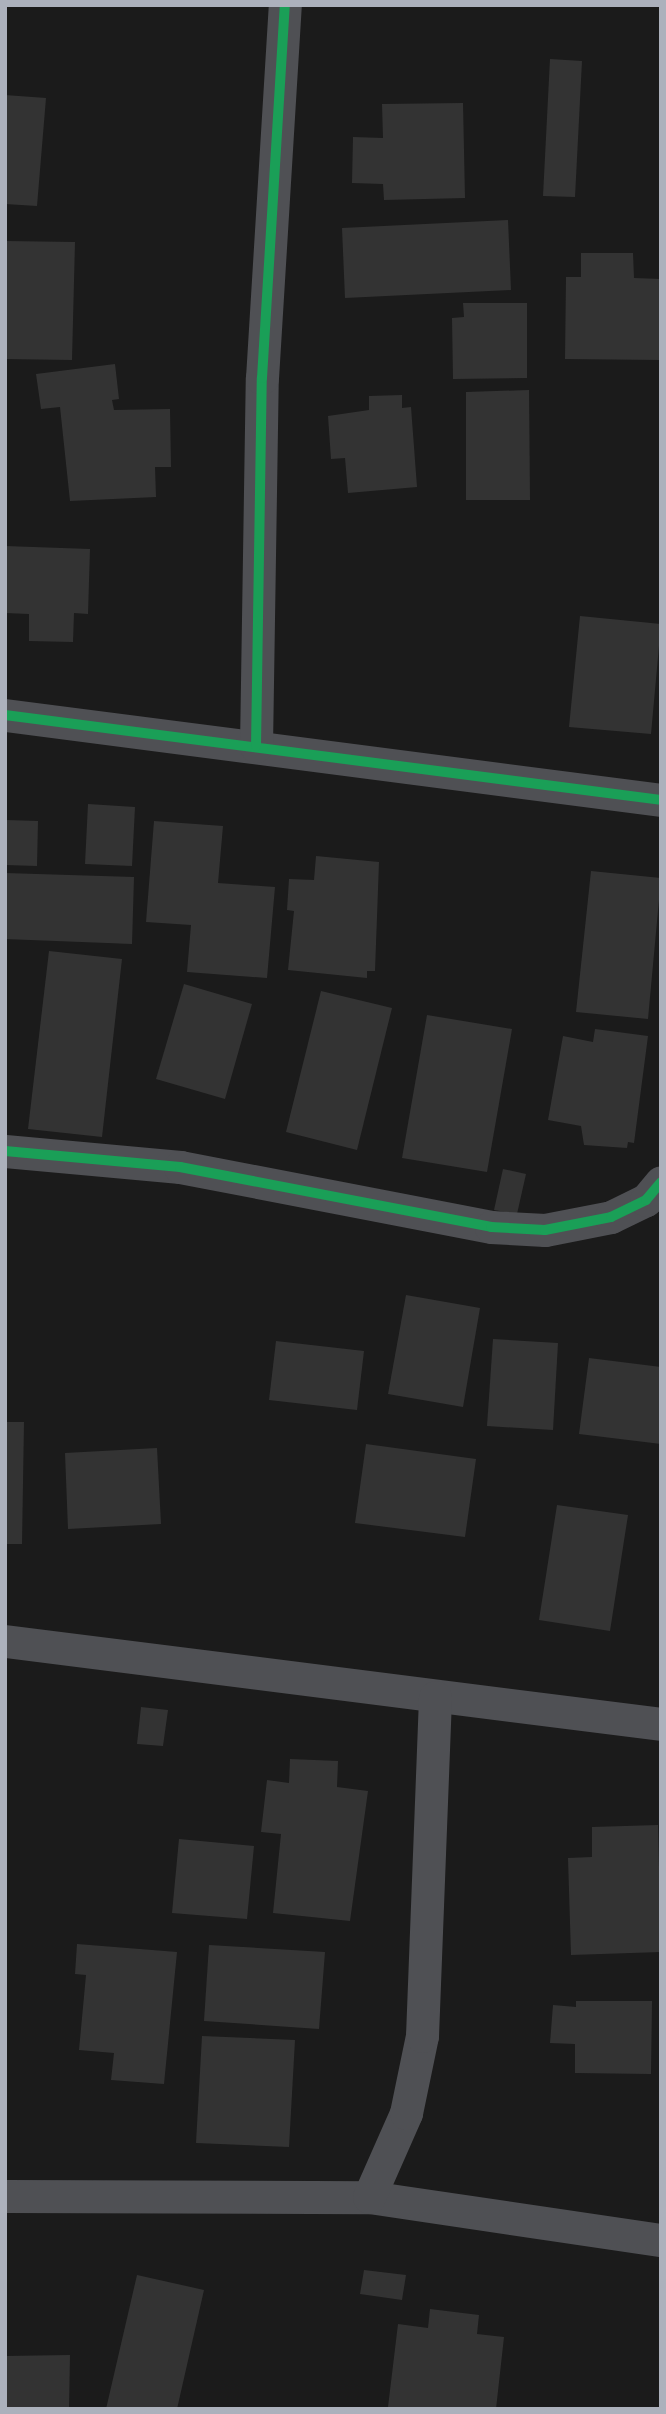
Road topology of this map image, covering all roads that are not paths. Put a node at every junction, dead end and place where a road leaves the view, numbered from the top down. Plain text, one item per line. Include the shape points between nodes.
1 (285, 5) edge
2 (5, 715) edge
3 (256, 746) junction
4 (661, 800) edge
5 (5, 1152) edge
6 (661, 1182) edge
7 (5, 1641) edge
8 (435, 1697) junction
9 (661, 1724) edge
10 (5, 2196) edge
11 (369, 2197) junction
12 (661, 2240) edge

1 - 3 street via 262,378
2 - 3 street
3 - 4 street
5 - 6 street via 180,1167 491,1227 545,1230 611,1217 646,1199
7 - 8 street
8 - 9 street
8 - 11 street via 422,2036 406,2113
10 - 11 street
11 - 12 street

